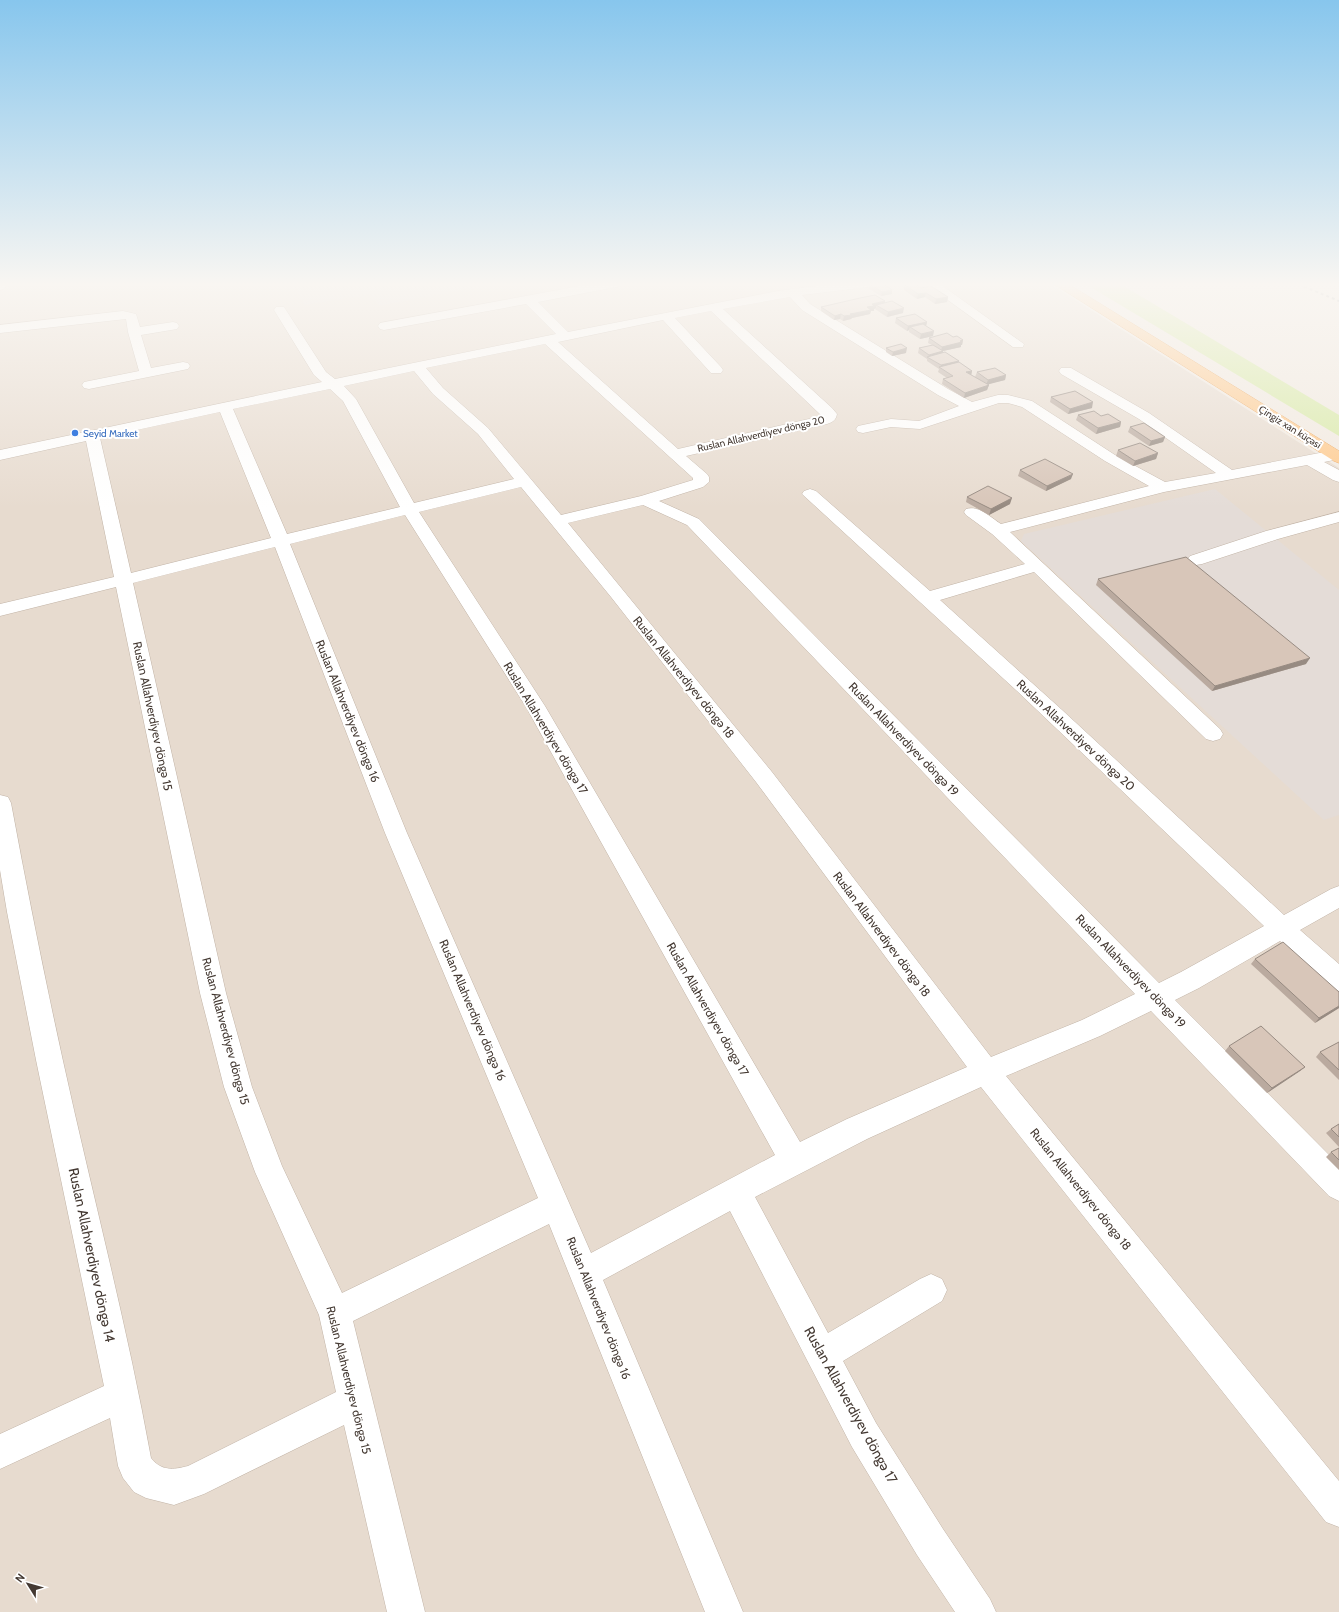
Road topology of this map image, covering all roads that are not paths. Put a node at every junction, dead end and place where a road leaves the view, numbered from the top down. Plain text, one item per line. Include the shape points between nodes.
1 (141, 357) edge
2 (310, 357) edge
3 (461, 357) edge
4 (576, 357) edge
5 (704, 357) edge
6 (769, 357) edge
7 (887, 357) edge
8 (1181, 357) edge
9 (1188, 357) edge
10 (183, 366) dead end
11 (417, 366) junction
12 (716, 370) dead end
13 (1066, 371) dead end
14 (146, 373) junction
15 (334, 384) junction
16 (89, 385) dead end
17 (225, 407) junction
18 (971, 407) junction
19 (863, 429) dead end
20 (92, 435) junction
21 (1338, 453) edge
22 (676, 454) junction
23 (0, 455) edge
24 (1310, 460) junction
25 (1228, 474) junction
26 (1339, 477) edge
27 (524, 481) junction
28 (1163, 487) junction
29 (810, 494) dead end
30 (646, 500) junction
31 (409, 508) junction
32 (972, 512) dead end
33 (1339, 517) edge
34 (558, 521) junction
35 (998, 530) junction
36 (281, 541) junction
37 (1196, 560) dead end
38 (1036, 566) junction
39 (123, 579) junction
40 (927, 598) junction
41 (0, 610) edge
42 (1213, 734) dead end
43 (0, 803) edge
44 (1339, 896) edge
45 (1280, 928) junction
46 (1339, 980) edge
47 (1156, 997) junction
48 (986, 1072) junction
49 (794, 1160) junction
50 (1339, 1186) edge
51 (736, 1192) junction
52 (556, 1206) junction
53 (584, 1274) junction
54 (931, 1290) dead end
55 (335, 1313) junction
56 (822, 1355) junction
57 (123, 1395) junction
58 (354, 1401) junction
59 (0, 1452) edge
60 (1339, 1509) edge
61 (406, 1612) edge
62 (724, 1612) edge
63 (977, 1612) edge

1 - 14 street
2 - 15 street, Ruslan Allahverdiyev döngə 17 via 321,374
3 - 11 street
4 - 22 street
5 - 12 street
6 - 22 street, Ruslan Allahverdiyev döngə 20 via 828,411 829,418
7 - 18 street
8 - 21 main road, Çingiz xan küçəsi
9 - 21 main road, Çingiz xan küçəsi
10 - 14 street
11 - 15 street
11 - 27 street, Ruslan Allahverdiyev döngə 18 via 438,391 483,431
13 - 25 street via 1144,416
14 - 16 street
15 - 17 street
15 - 31 street, Ruslan Allahverdiyev döngə 17 via 349,399
17 - 20 street
17 - 36 street, Ruslan Allahverdiyev döngə 16
18 - 19 street via 920,425 891,423
18 - 28 street via 998,399 1027,404 1110,458
20 - 23 street
20 - 39 street, Ruslan Allahverdiyev döngə 15
21 - 24 street
22 - 30 street via 701,477 701,482
24 - 25 street
24 - 26 street
25 - 28 street
27 - 31 street
27 - 34 street, Ruslan Allahverdiyev döngə 18
28 - 35 street
29 - 40 street, Ruslan Allahverdiyev döngə 20
30 - 34 street
30 - 47 street, Ruslan Allahverdiyev döngə 19 via 692,522
31 - 36 street
31 - 49 street, Ruslan Allahverdiyev döngə 17 via 535,706
32 - 35 street
33 - 37 street via 1272,535
34 - 48 street, Ruslan Allahverdiyev döngə 18 via 764,777
35 - 38 street
36 - 39 street
36 - 52 street, Ruslan Allahverdiyev döngə 16 via 396,833
38 - 40 street
38 - 42 street
39 - 41 street
39 - 55 street, Ruslan Allahverdiyev döngə 15 via 212,985 238,1087 270,1172
40 - 45 street, Ruslan Allahverdiyev döngə 20
43 - 57 street, Ruslan Allahverdiyev döngə 14 via 49,1060
44 - 45 street
45 - 46 street, Ruslan Allahverdiyev döngə 20
45 - 47 street
47 - 48 street via 1091,1028
47 - 50 street, Ruslan Allahverdiyev döngə 19
48 - 49 street
48 - 60 street, Ruslan Allahverdiyev döngə 18
49 - 51 street
51 - 53 street
51 - 56 street, Ruslan Allahverdiyev döngə 17
52 - 53 street, Ruslan Allahverdiyev döngə 16
52 - 55 street
53 - 62 street, Ruslan Allahverdiyev döngə 16
54 - 56 street
55 - 58 street, Ruslan Allahverdiyev döngə 15
56 - 63 street, Ruslan Allahverdiyev döngə 17 via 864,1434 930,1542
57 - 58 street, Ruslan Allahverdiyev döngə 14 via 135,1466 146,1480 174,1487 192,1482
57 - 59 street
58 - 61 street, Ruslan Allahverdiyev döngə 15

